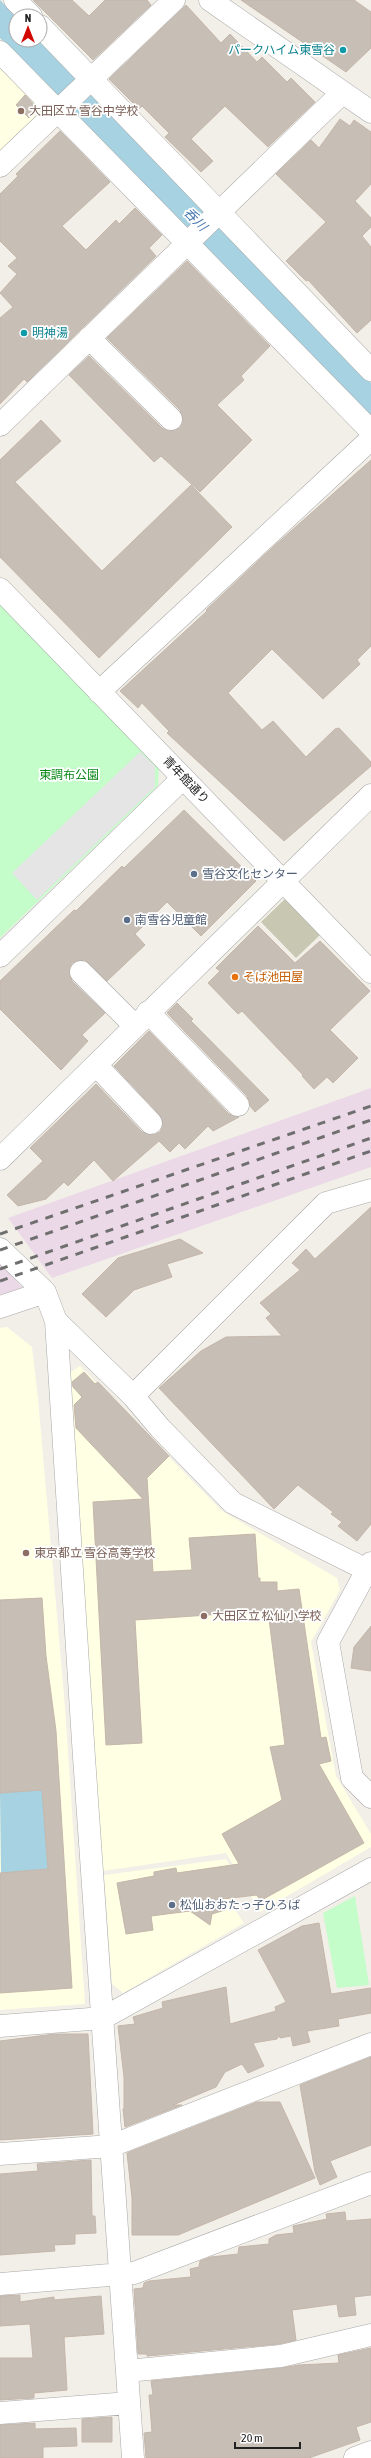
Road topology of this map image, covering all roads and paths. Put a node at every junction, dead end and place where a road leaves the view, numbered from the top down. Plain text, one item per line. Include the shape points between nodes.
1 (15, 0) edge
2 (174, 0) edge
3 (210, 0) edge
4 (23, 8) edge
5 (48, 35) edge
6 (0, 52) edge
7 (89, 81) junction
8 (342, 93) junction
9 (59, 109) junction
10 (371, 112) edge
11 (0, 166) edge
12 (216, 214) junction
13 (188, 240) junction
14 (89, 338) junction
15 (371, 370) edge
16 (171, 419) dead end
17 (0, 425) edge
18 (371, 431) edge
19 (371, 439) edge
20 (0, 589) edge
21 (99, 692) junction
22 (183, 778) junction
23 (371, 795) edge
24 (283, 880) junction
25 (0, 956) edge
26 (81, 972) dead end
27 (371, 972) edge
28 (142, 1019) junction
29 (96, 1065) junction
30 (238, 1104) dead end
31 (151, 1123) dead end
32 (0, 1159) edge
33 (371, 1190) edge
34 (0, 1249) edge
35 (45, 1292) junction
36 (0, 1307) edge
37 (56, 1321) junction
38 (133, 1396) junction
39 (370, 1569) edge
40 (371, 1797) edge
41 (371, 1869) edge
42 (104, 2018) junction
43 (0, 2026) edge
44 (371, 2044) edge
45 (110, 2146) junction
46 (0, 2154) edge
47 (371, 2183) edge
48 (120, 2275) junction
49 (0, 2284) edge
50 (371, 2335) edge
51 (127, 2371) junction
52 (129, 2403) junction
53 (0, 2413) edge
54 (371, 2452) edge
55 (133, 2458) edge
56 (355, 2458) edge

1 - 4 street
2 - 7 street
3 - 8 street
5 - 7 street
6 - 9 street
7 - 9 street
7 - 12 street
8 - 10 street
8 - 12 street
9 - 11 street
9 - 13 street
12 - 13 street
12 - 15 street
13 - 14 street
13 - 18 street
14 - 16 street
14 - 17 street
19 - 21 street
20 - 21 street, 青年館通り
21 - 22 street, 青年館通り
22 - 24 street, 青年館通り
22 - 25 street
23 - 24 street
24 - 27 street, 青年館通り
24 - 28 street
26 - 28 street
28 - 29 street
28 - 30 street
29 - 31 street
29 - 32 street
33 - 38 street via 326,1203
34 - 35 street
35 - 36 street
35 - 37 street
37 - 38 street
37 - 42 street via 83,1750
38 - 39 street via 160,1428 233,1503
39 - 40 street via 328,1642 352,1778
41 - 42 street
42 - 43 street
42 - 45 street
44 - 45 street
45 - 46 street
45 - 48 street
47 - 48 street via 134,2273
48 - 49 street
48 - 51 street
50 - 51 street via 282,2356
51 - 52 street
52 - 53 street
52 - 55 street
54 - 56 street

